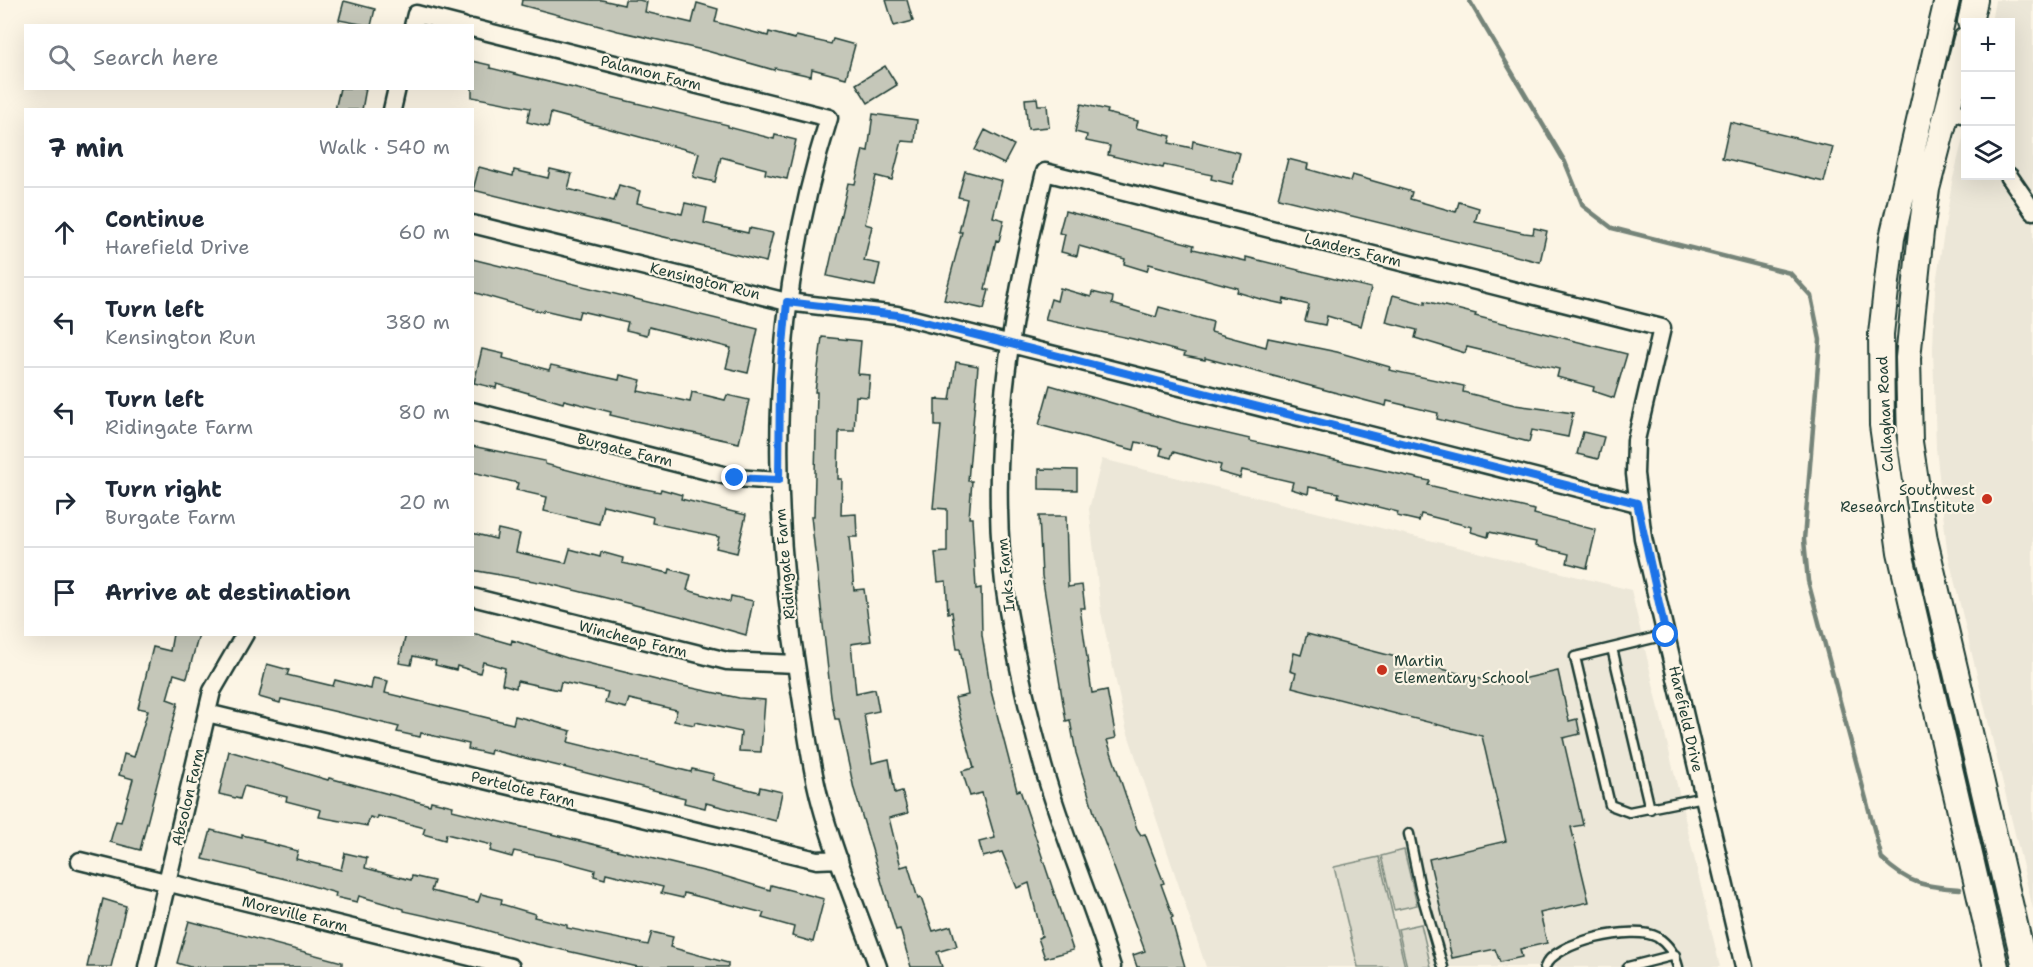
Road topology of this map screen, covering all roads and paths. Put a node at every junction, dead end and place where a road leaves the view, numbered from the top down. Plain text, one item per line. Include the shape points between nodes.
1 (1947, 0) edge
2 (1975, 0) edge
3 (1971, 18) edge
4 (414, 20) edge
5 (447, 24) edge
6 (474, 29) edge
7 (1961, 72) edge
8 (397, 90) edge
9 (392, 108) edge
10 (1957, 112) edge
11 (829, 118) joint
12 (1045, 172) joint
13 (2012, 180) edge
14 (2033, 212) edge
15 (474, 224) edge
16 (787, 302) junction
17 (1662, 328) joint
18 (1010, 344) junction
19 (474, 412) edge
20 (779, 480) junction
21 (1637, 503) junction
22 (474, 598) edge
23 (1666, 635) junction
24 (244, 636) edge
25 (1612, 648) junction
26 (796, 664) junction
27 (207, 713) junction
28 (1704, 797) junction
29 (1650, 808) junction
30 (1409, 834) dead end
31 (839, 859) junction
32 (80, 861) dead end
33 (168, 883) junction
34 (1675, 955) junction
35 (147, 967) edge
36 (511, 967) edge
37 (878, 967) edge
38 (1112, 967) edge
39 (1443, 967) edge
40 (1545, 967) edge
41 (1628, 967) edge
42 (1678, 967) edge
43 (1744, 967) edge
44 (1996, 967) edge
45 (2025, 967) edge

1 - 44 main road, Callaghan Road via 1891,248 1881,334 1882,425 1900,552
2 - 3 main road
4 - 5 street
6 - 11 street, Palamon Farm
7 - 10 main road, Callaghan Road
8 - 9 street
10 - 45 main road, Callaghan Road via 1927,189 1908,358 1910,442 1925,540
11 - 16 street, Ridingate Farm via 804,206
12 - 17 street, Landers Farm
12 - 18 street, Inks Farm via 1024,256
13 - 14 street
15 - 16 street, Kensington Run
16 - 18 street, Kensington Run via 897,315
16 - 20 street, Ridingate Farm via 780,378
17 - 21 street, Harefield Drive via 1636,440
18 - 21 street, Kensington Run
18 - 38 street, Inks Farm via 999,483 1008,610 1044,769
19 - 20 street, Burgate Farm via 735,478
20 - 26 street, Ridingate Farm via 783,562
21 - 23 street, Harefield Drive
22 - 26 street, Wincheap Farm via 727,662
23 - 25 lane
23 - 28 street, Harefield Drive
24 - 27 street, Absolon Farm via 212,691
25 - 29 lane
25 - 29 lane via 1575,657 1610,805 1629,812
26 - 31 street, Ridingate Farm via 820,803
27 - 31 street, Pertelote Farm via 817,860
27 - 33 street, Absolon Farm
28 - 29 lane
28 - 43 street, Harefield Drive
30 - 39 lane
31 - 37 street, Ridingate Farm
32 - 33 street, Moreville Farm
33 - 35 street, Absolon Farm
33 - 36 street, Moreville Farm
34 - 40 lane via 1656,936 1619,933 1569,946 1547,961
34 - 41 lane
34 - 42 lane

